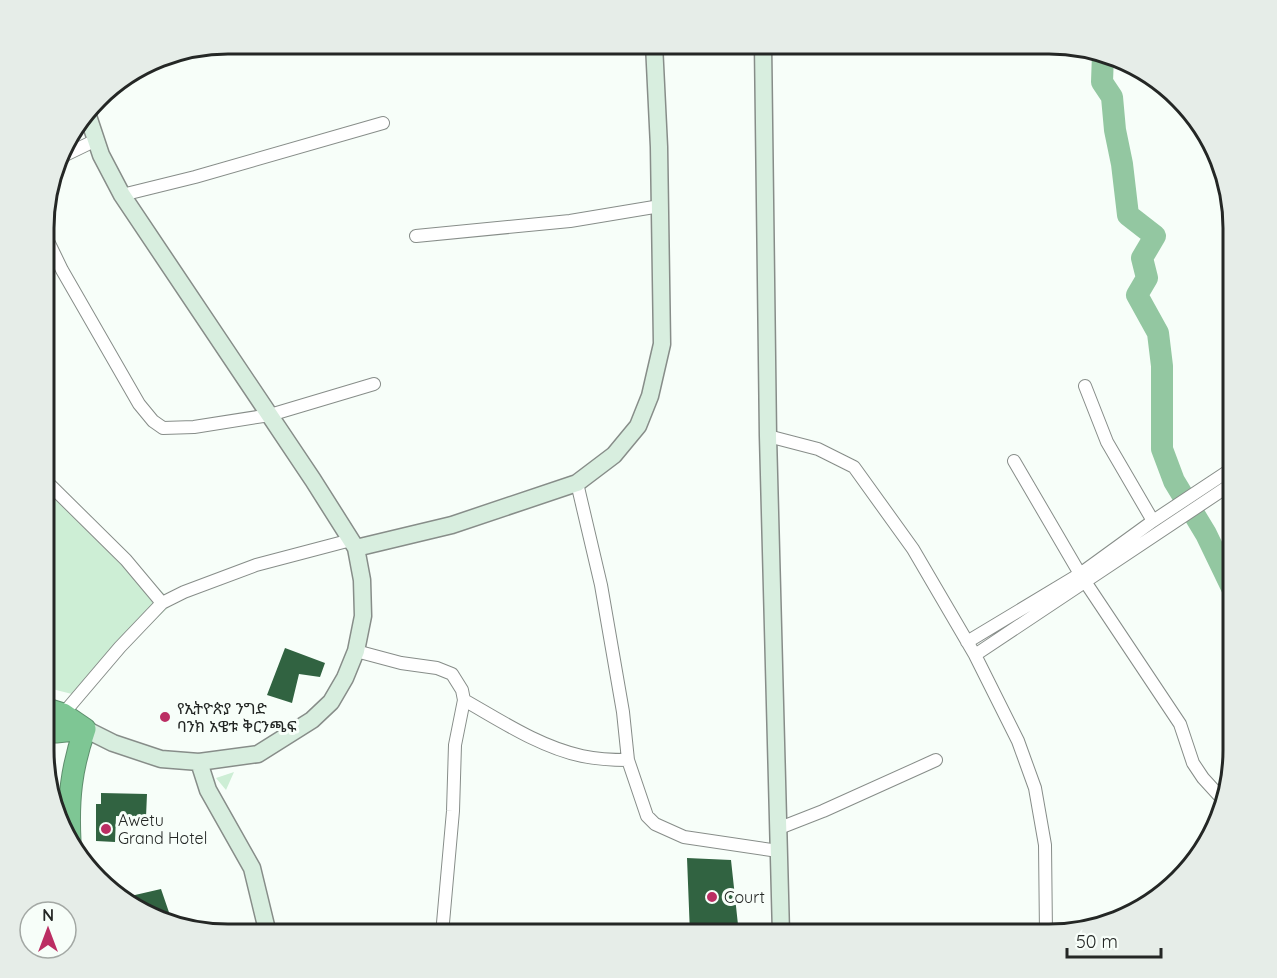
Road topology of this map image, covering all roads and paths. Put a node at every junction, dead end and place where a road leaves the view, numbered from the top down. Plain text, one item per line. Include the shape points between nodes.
1 (654, 54) edge
2 (764, 54) edge
3 (90, 122) edge
4 (383, 123) dead end
5 (96, 140) junction
6 (72, 152) edge
7 (122, 195) junction
8 (660, 206) junction
9 (416, 236) dead end
10 (54, 254) edge
11 (374, 384) dead end
12 (1085, 386) dead end
13 (270, 415) junction
14 (768, 436) junction
15 (1014, 461) dead end
16 (1223, 475) edge
17 (577, 483) junction
18 (54, 489) edge
19 (1223, 489) edge
20 (1154, 521) junction
21 (353, 544) junction
22 (1083, 578) junction
23 (162, 603) junction
24 (967, 642) junction
25 (356, 651) junction
26 (975, 655) junction
27 (464, 700) junction
28 (54, 710) edge
29 (54, 712) edge
30 (85, 729) junction
31 (54, 731) edge
32 (628, 760) junction
33 (936, 760) dead end
34 (199, 762) junction
35 (1217, 794) edge
36 (69, 821) edge
37 (777, 829) junction
38 (778, 851) junction
39 (266, 924) edge
40 (443, 924) edge
41 (781, 924) edge
42 (1046, 924) edge

1 - 8 street
2 - 14 street
3 - 5 street
4 - 7 street
5 - 6 street
5 - 7 street
7 - 13 street
8 - 9 street via 561,222
8 - 17 street via 662,344 650,396 638,426 614,455
10 - 13 street via 139,404 153,421 163,428 177,429
11 - 13 street
12 - 20 street via 1107,442
13 - 21 street
14 - 24 street via 818,449 854,467 913,549
14 - 37 street
15 - 22 street
16 - 20 street
17 - 21 street via 452,525
17 - 32 street via 602,585
18 - 23 street via 126,560
19 - 22 street
20 - 22 street
21 - 23 street via 256,565
21 - 25 street via 362,580 363,616
22 - 24 street
22 - 26 street
22 - 35 street via 1180,724 1193,763
23 - 28 street
24 - 26 street
25 - 27 street via 452,674
25 - 34 street via 331,702 312,720 258,754
26 - 42 street via 1018,741 1035,788 1045,846
27 - 32 street via 555,748 590,758
27 - 40 street via 455,745
29 - 30 highway
30 - 31 highway
30 - 34 street via 161,759
30 - 36 highway via 71,782
32 - 38 street via 641,802 655,824 684,837
33 - 37 street
34 - 39 street via 208,789 252,868
37 - 38 street
38 - 41 street

